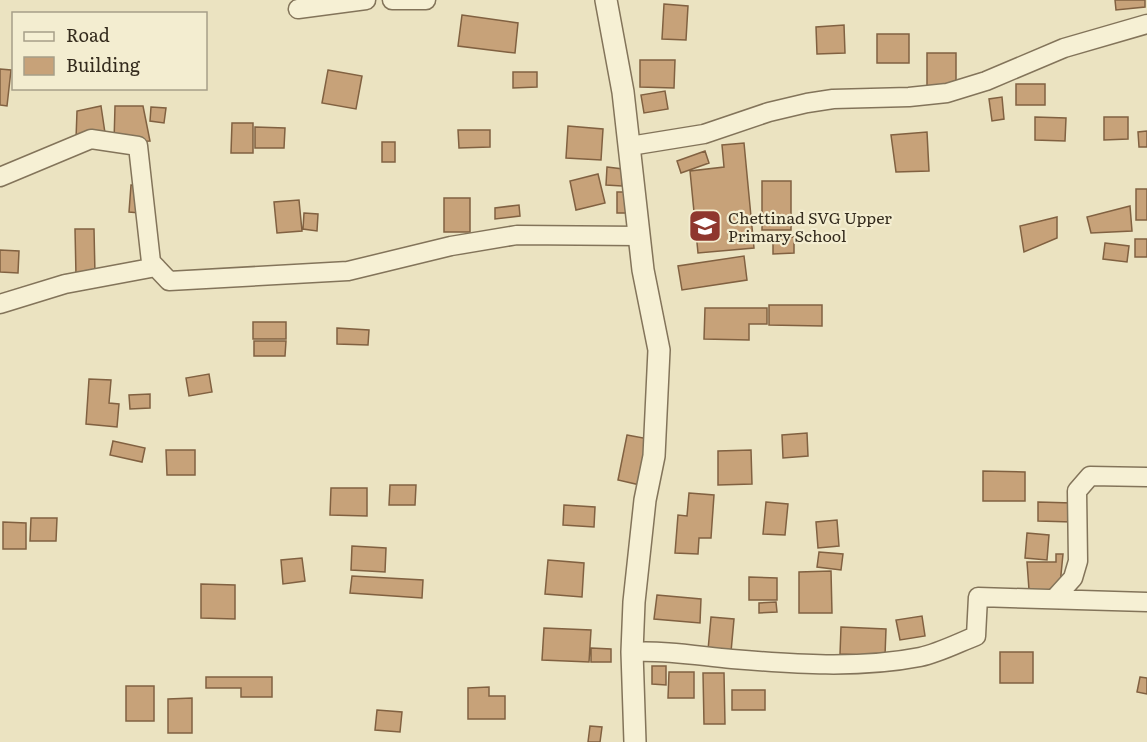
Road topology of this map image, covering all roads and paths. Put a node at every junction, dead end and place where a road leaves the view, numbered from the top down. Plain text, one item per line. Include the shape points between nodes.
1 (366, 0) edge
2 (392, 0) edge
3 (426, 0) edge
4 (606, 0) edge
5 (298, 9) dead end
6 (1147, 24) edge
7 (630, 146) junction
8 (0, 177) edge
9 (639, 236) junction
10 (156, 267) junction
11 (0, 304) edge
12 (1147, 477) edge
13 (1054, 599) junction
14 (1147, 602) edge
15 (632, 652) junction
16 (635, 742) edge

1 - 5 street
2 - 3 street
4 - 7 street
6 - 7 street via 1064,48 947,93 807,103 704,134
7 - 9 street
8 - 10 street via 91,139 138,146 151,262
9 - 10 street via 517,235 348,271 169,281
9 - 15 street via 659,350 654,456 645,500
10 - 11 street via 65,284
12 - 13 street via 1089,476 1077,491 1078,561 1073,578
13 - 14 street
13 - 15 street via 978,597 976,636 922,657 868,663 795,663
15 - 16 street

